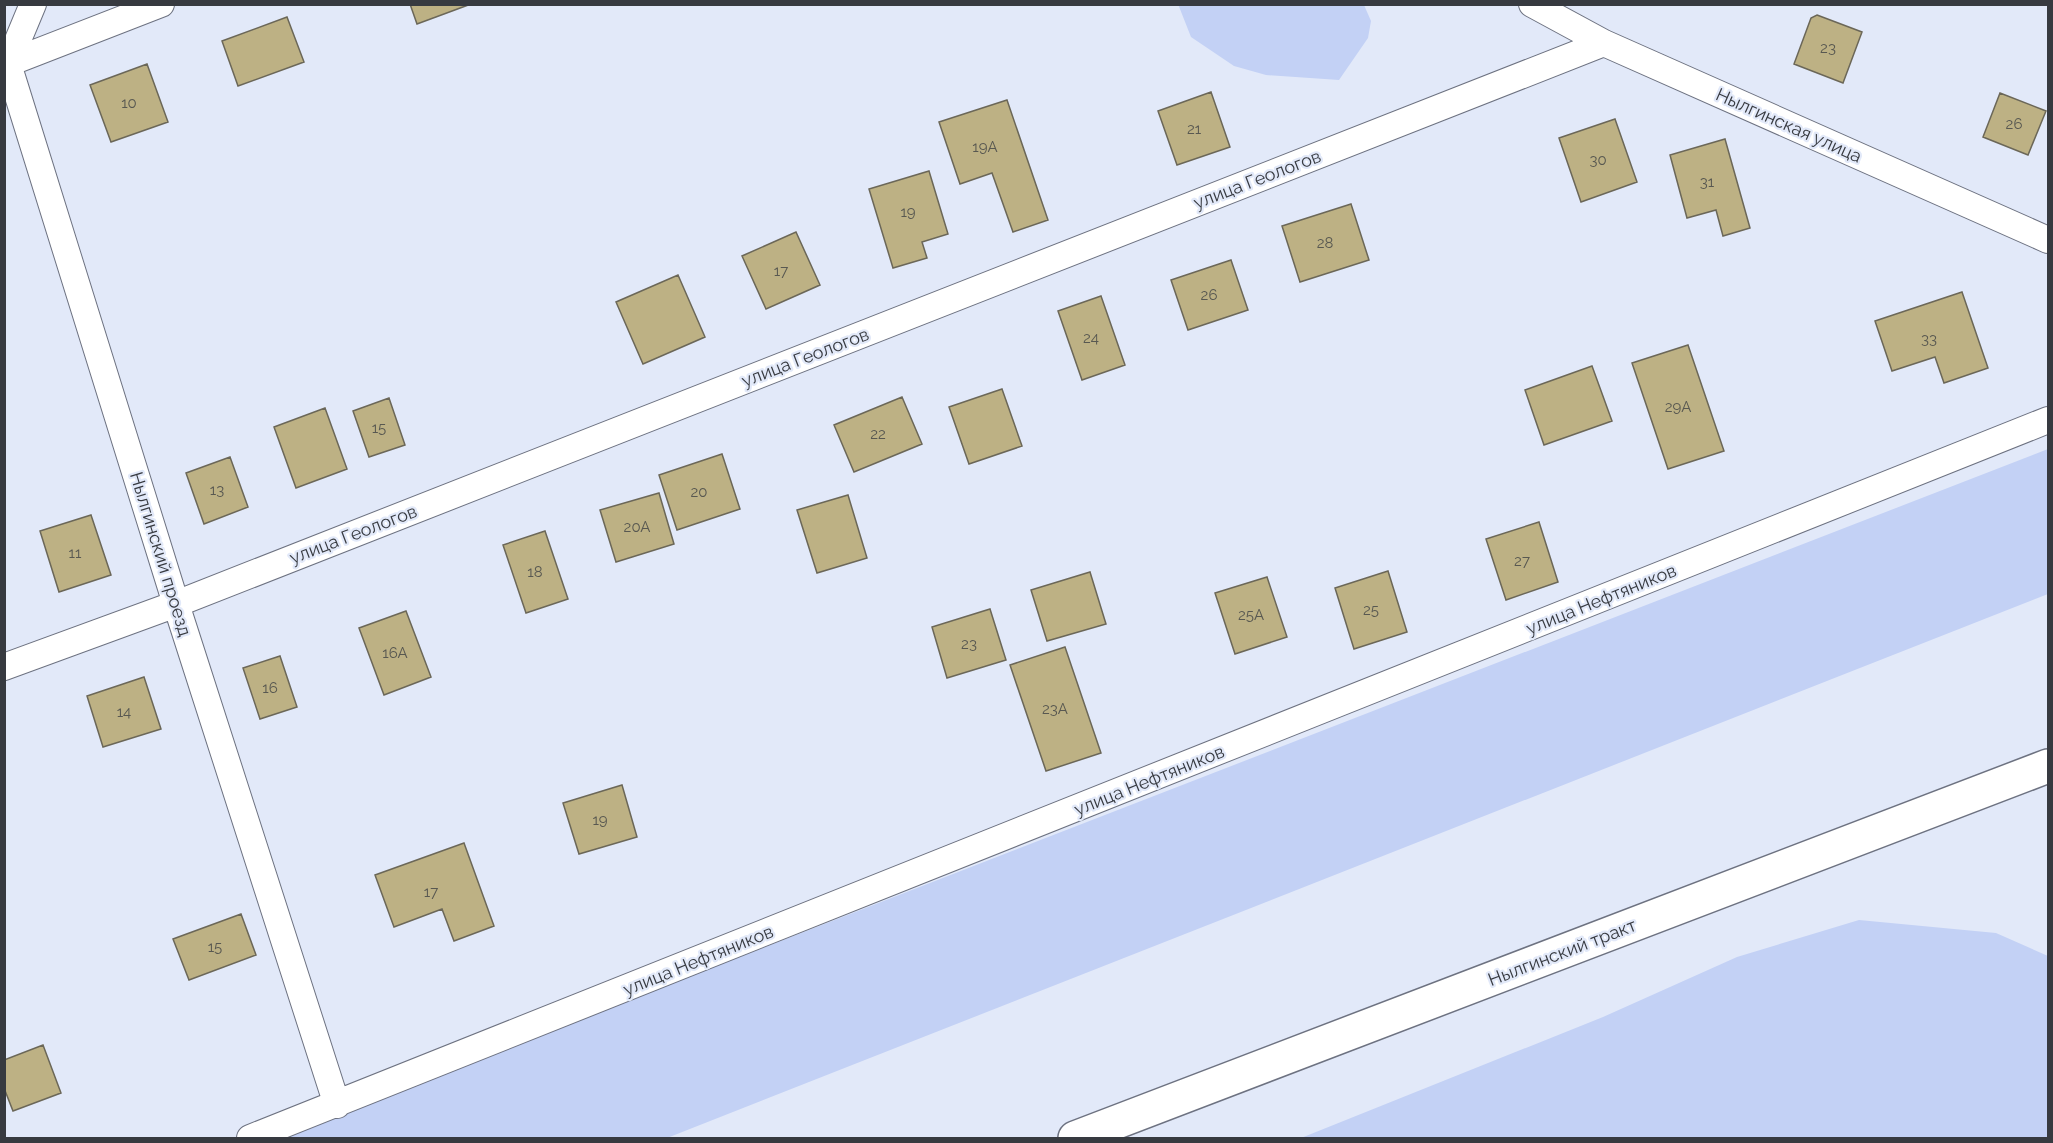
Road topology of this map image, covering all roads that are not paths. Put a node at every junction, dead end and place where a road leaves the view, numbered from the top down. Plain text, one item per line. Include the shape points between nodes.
1 (33, 4) edge
2 (161, 4) edge
3 (1532, 4) edge
4 (1604, 43) junction
5 (6, 65) edge
6 (2049, 240) edge
7 (2049, 420) edge
8 (176, 604) junction
9 (4, 667) edge
10 (2049, 766) edge
11 (337, 1105) junction
12 (250, 1138) edge
13 (1075, 1138) edge

1 - 5 street
2 - 5 street
3 - 4 street, Нылгинская улица
4 - 6 street, Нылгинская улица
4 - 8 street, улица Геологов
5 - 8 street, Нылгинский проезд
7 - 11 street, улица Нефтяников
8 - 9 street, улица Геологов
8 - 11 street, Нылгинский проезд
10 - 13 main road, Нылгинский тракт
11 - 12 street, улица Нефтяников

